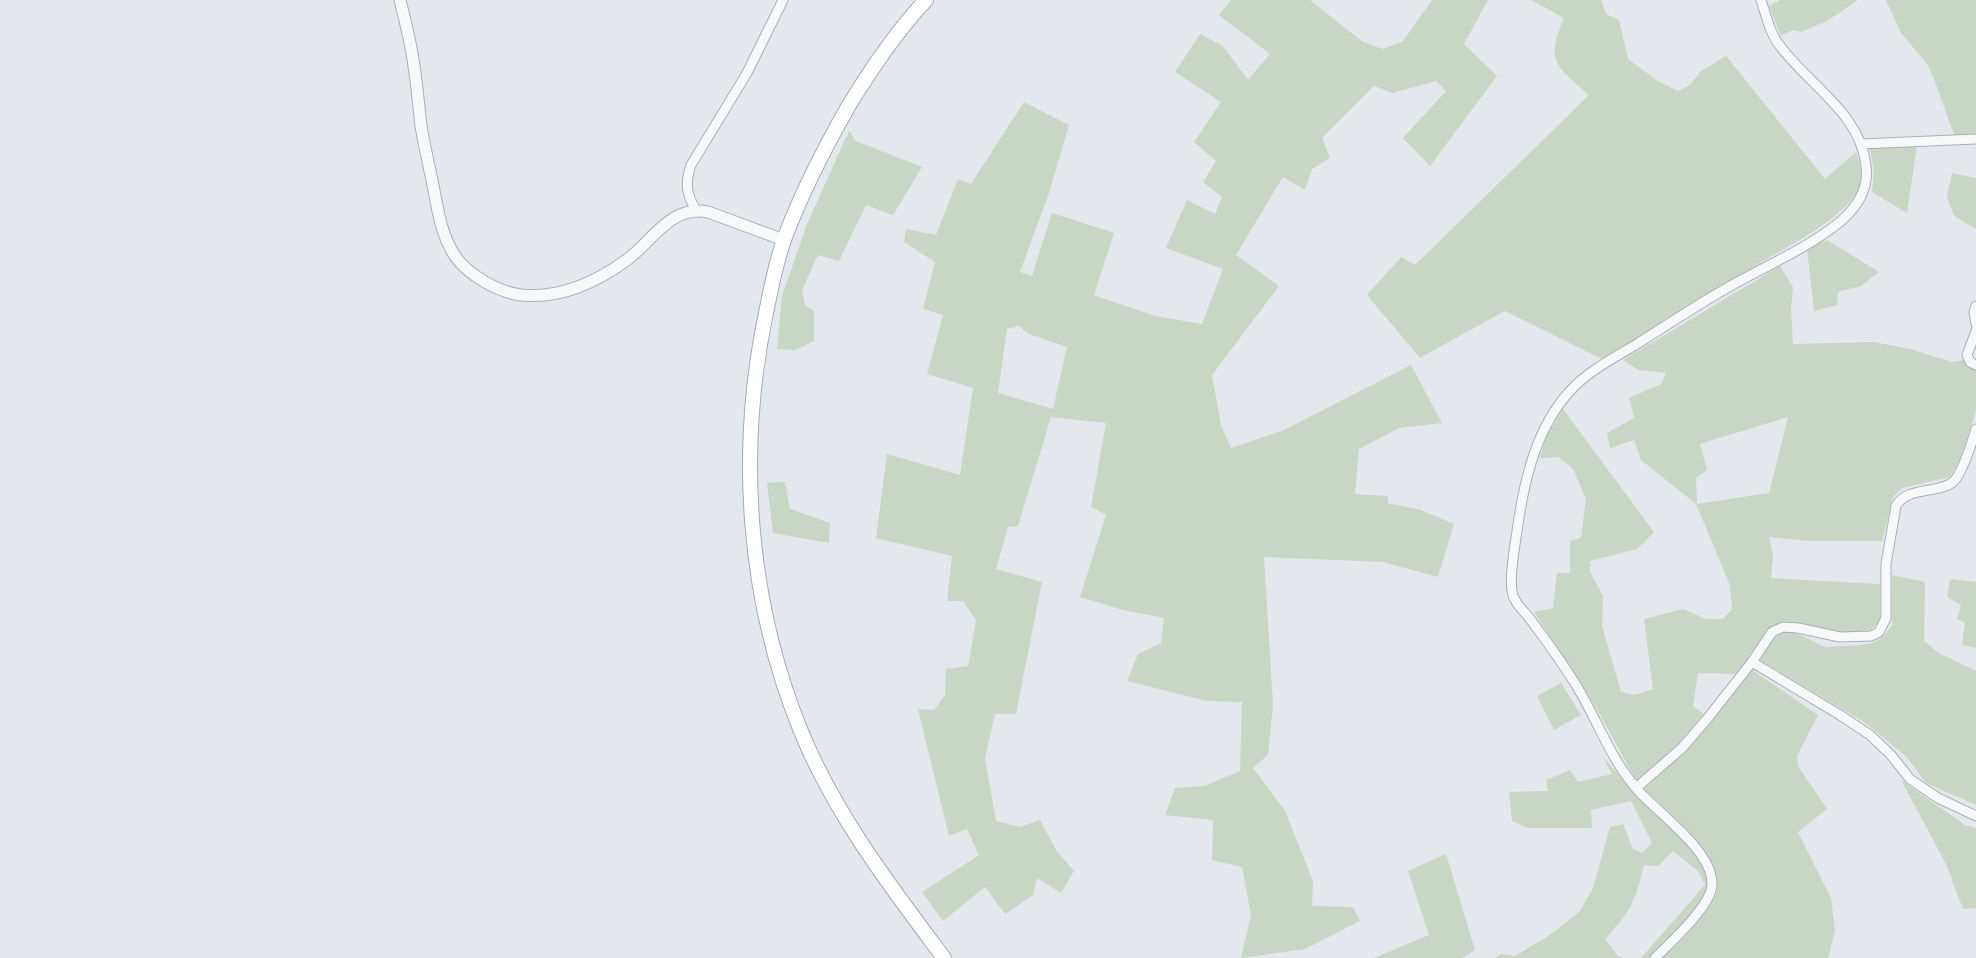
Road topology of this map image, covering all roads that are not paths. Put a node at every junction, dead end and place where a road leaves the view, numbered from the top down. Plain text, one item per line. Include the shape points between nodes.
1 (400, 0) edge
2 (783, 0) edge
3 (926, 0) edge
4 (1761, 0) edge
5 (1976, 139) edge
6 (1861, 144) junction
7 (696, 210) junction
8 (784, 240) junction
9 (1976, 306) edge
10 (1976, 324) edge
11 (1976, 331) edge
12 (1976, 365) edge
13 (1976, 429) edge
14 (1752, 662) junction
15 (1636, 788) junction
16 (1976, 816) edge
17 (944, 958) edge
18 (1655, 958) edge

1 - 7 street via 445,236 455,257 489,285 530,296 583,286 625,261 669,221
2 - 7 street via 747,73 691,165 687,188
3 - 8 main road via 903,24 840,121
4 - 6 street via 1777,44 1829,96
5 - 6 street
6 - 15 street via 1865,188 1843,219 1596,370 1570,390 1538,443 1513,556 1513,597 1578,687
7 - 8 street
8 - 17 main road via 757,355 752,401 751,517 765,612 800,728 819,771 892,888
9 - 10 street
11 - 12 street via 1967,355
13 - 14 street via 1953,483 1907,496 1896,506 1886,564 1886,618 1879,632 1840,637 1783,627 1772,632
14 - 15 street via 1682,748
14 - 16 street via 1870,735 1910,779
15 - 18 street via 1683,833 1711,877 1710,896

